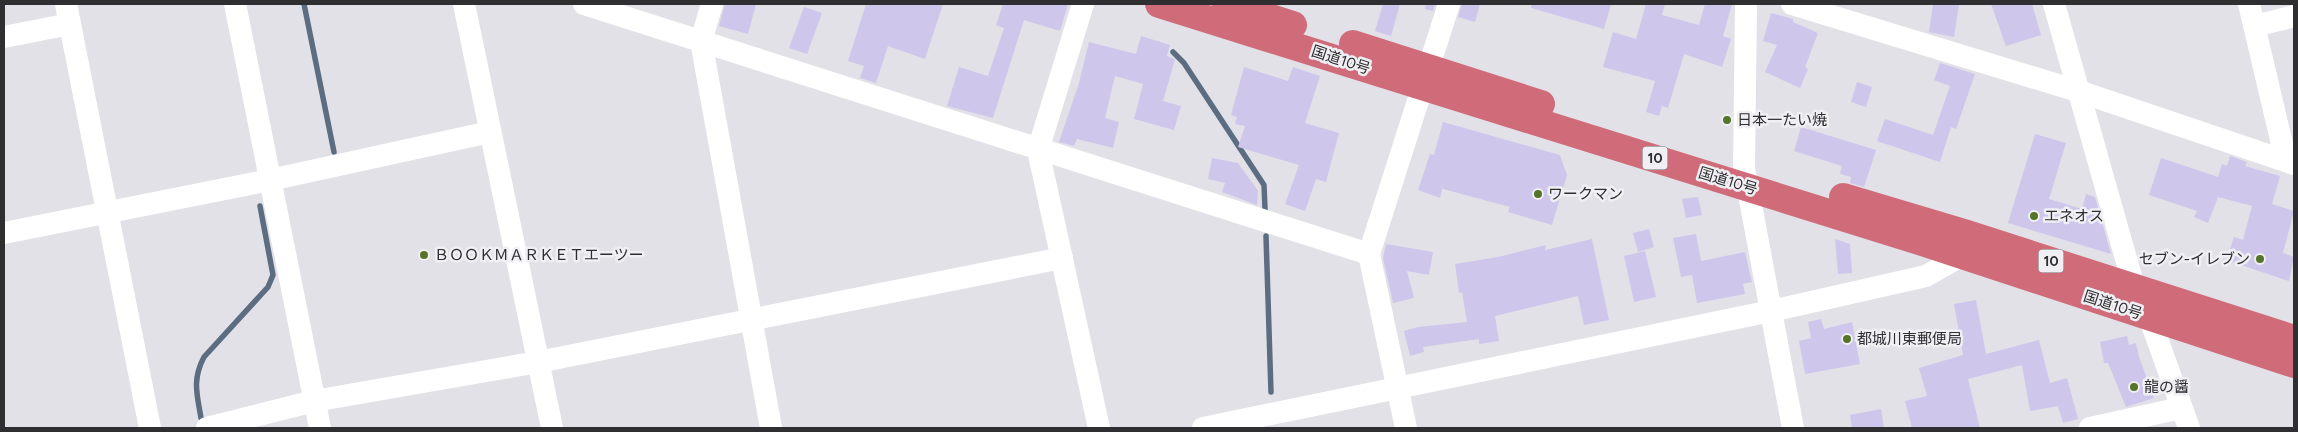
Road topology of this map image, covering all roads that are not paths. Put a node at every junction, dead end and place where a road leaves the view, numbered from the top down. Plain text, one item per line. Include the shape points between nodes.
1 (235, 4) edge
2 (464, 4) edge
3 (584, 4) edge
4 (712, 4) edge
5 (1083, 4) edge
6 (1159, 4) edge
7 (1226, 4) edge
8 (1449, 4) edge
9 (1746, 4) edge
10 (1792, 4) edge
11 (2054, 4) edge
12 (2249, 4) edge
13 (68, 14) edge
14 (2294, 16) edge
15 (2255, 26) junction
16 (4, 37) edge
17 (701, 41) junction
18 (1426, 78) junction
19 (2081, 92) junction
20 (490, 132) junction
21 (1038, 150) junction
22 (2290, 162) edge
23 (1745, 177) junction
24 (270, 180) junction
25 (108, 212) junction
26 (4, 233) edge
27 (1964, 245) junction
28 (1369, 254) junction
29 (1062, 258) junction
30 (2134, 287) junction
31 (1771, 311) junction
32 (2149, 316) junction
33 (752, 320) junction
34 (2294, 339) edge
35 (538, 362) junction
36 (2294, 364) edge
37 (1398, 387) junction
38 (314, 402) junction
39 (2185, 418) edge
40 (150, 428) edge
41 (207, 428) edge
42 (320, 428) edge
43 (552, 428) edge
44 (771, 428) edge
45 (1099, 428) edge
46 (1203, 428) edge
47 (1406, 428) edge
48 (1793, 428) edge
49 (2090, 428) edge

1 - 24 street
2 - 20 street
3 - 17 street
4 - 17 street
5 - 21 street
6 - 18 highway, 国道10号 / 10 via 1329,56
7 - 18 highway, 国道10号 / 10
8 - 18 street
9 - 23 street
10 - 19 street
11 - 19 street
12 - 15 street
13 - 16 street
13 - 25 street
14 - 15 street
15 - 22 street
17 - 21 street
17 - 33 street
18 - 23 highway, 国道10号 / 10
18 - 28 street
19 - 22 street
19 - 30 street
20 - 24 street
20 - 35 street
21 - 28 street
21 - 29 street
23 - 27 highway, 国道10号 / 10
23 - 31 street
24 - 25 street
24 - 38 street
25 - 26 street
25 - 40 street
27 - 30 highway, 国道10号 / 10
27 - 31 street via 1926,276
27 - 32 highway, 国道10号 / 10
28 - 37 street
29 - 33 street
29 - 45 street
30 - 32 street
30 - 34 highway, 国道10号 / 10
31 - 37 street
31 - 48 street
32 - 36 highway, 国道10号 / 10
32 - 39 street
33 - 35 street
33 - 44 street
35 - 38 street
35 - 43 street
37 - 46 street
37 - 47 street
38 - 41 street
38 - 42 street
39 - 49 street

